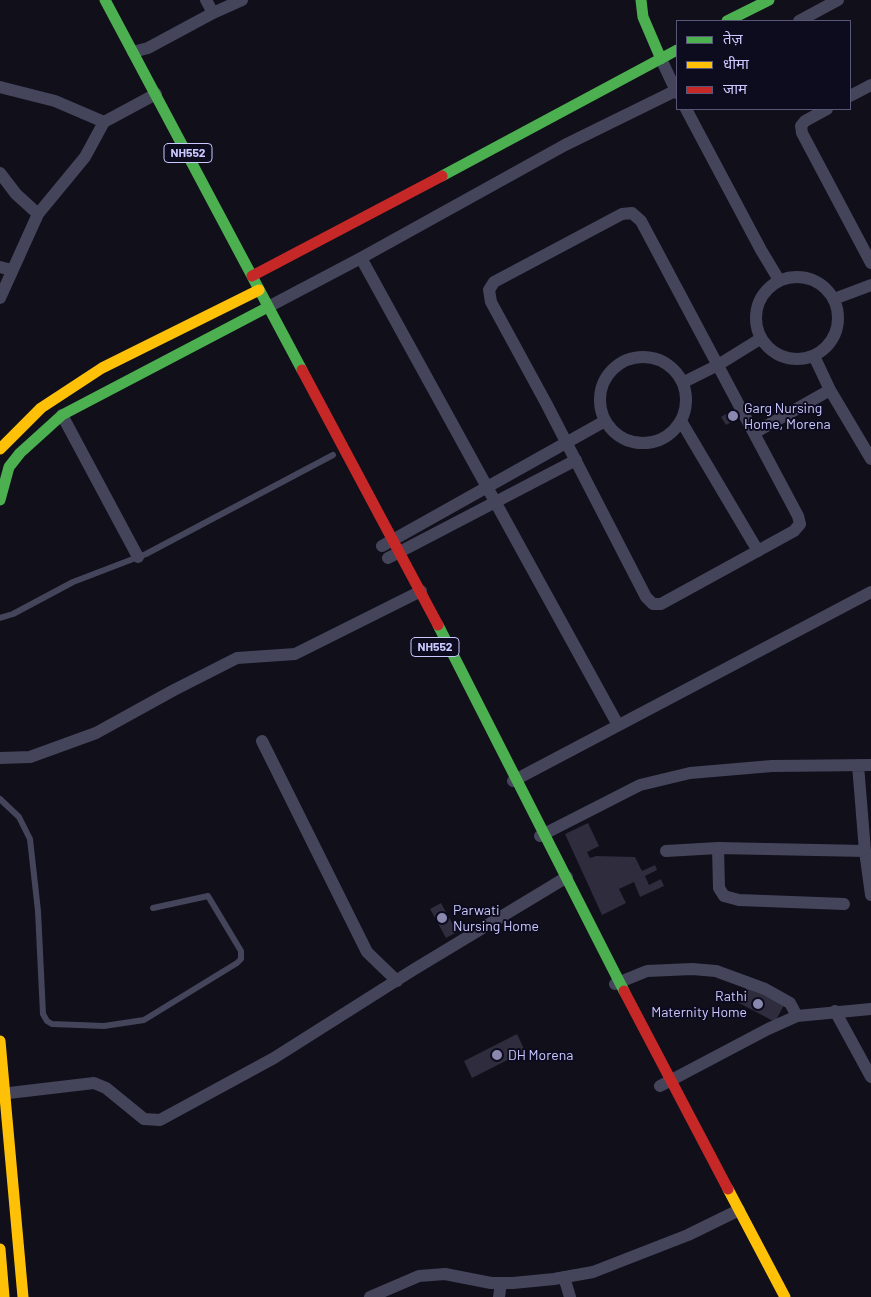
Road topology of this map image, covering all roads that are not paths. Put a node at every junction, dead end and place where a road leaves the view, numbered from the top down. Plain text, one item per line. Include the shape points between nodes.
1 (92, 0) edge
2 (105, 0) edge
3 (206, 0) edge
4 (242, 0) edge
5 (641, 0) edge
6 (769, 0) edge
7 (838, 0) edge
8 (213, 13) junction
9 (729, 20) edge
10 (801, 20) edge
11 (676, 51) edge
12 (134, 52) junction
13 (661, 59) junction
14 (871, 85) edge
15 (0, 87) edge
16 (676, 89) edge
17 (676, 91) edge
18 (851, 95) edge
19 (151, 97) junction
20 (687, 110) edge
21 (826, 110) edge
22 (104, 122) junction
23 (158, 123) dead end
24 (171, 148) dead end
25 (0, 173) edge
26 (38, 214) junction
27 (361, 258) junction
28 (871, 263) edge
29 (6, 269) edge
30 (780, 280) junction
31 (871, 285) edge
32 (249, 286) junction
33 (0, 298) edge
34 (834, 299) junction
35 (262, 313) junction
36 (760, 339) junction
37 (747, 347) junction
38 (773, 353) junction
39 (814, 356) junction
40 (718, 365) junction
41 (684, 382) junction
42 (830, 390) junction
43 (62, 414) junction
44 (605, 421) junction
45 (681, 421) junction
46 (754, 433) junction
47 (566, 442) junction
48 (0, 449) edge
49 (333, 455) dead end
50 (871, 459) edge
51 (576, 460) junction
52 (5, 464) edge
53 (488, 488) junction
54 (0, 500) edge
55 (495, 502) junction
56 (388, 551) junction
57 (758, 551) junction
58 (138, 557) junction
59 (421, 591) junction
60 (871, 592) edge
61 (0, 618) edge
62 (618, 725) junction
63 (262, 742) dead end
64 (485, 743) dead end
65 (0, 758) edge
66 (865, 765) edge
67 (512, 782) junction
68 (0, 799) edge
69 (540, 837) junction
70 (718, 848) junction
71 (666, 850) dead end
72 (864, 851) junction
73 (562, 880) junction
74 (871, 895) edge
75 (844, 904) dead end
76 (153, 908) dead end
77 (574, 918) dead end
78 (396, 981) junction
79 (612, 986) junction
80 (871, 1009) edge
81 (835, 1012) junction
82 (797, 1016) junction
83 (0, 1041) edge
84 (871, 1078) edge
85 (663, 1084) junction
86 (3, 1094) edge
87 (712, 1183) dead end
88 (733, 1217) junction
89 (0, 1249) edge
90 (1, 1272) edge
91 (564, 1277) junction
92 (501, 1283) junction
93 (4, 1297) edge
94 (23, 1297) edge
95 (370, 1297) edge
96 (499, 1297) edge
97 (570, 1297) edge
98 (785, 1297) edge

1 - 19 main road, NH552
2 - 12 main road, NH552
3 - 8 street
4 - 8 street
5 - 13 main road via 643,17
6 - 9 main road
7 - 10 street
8 - 12 street via 148,48
11 - 13 main road
12 - 19 main road, NH552
13 - 16 street
13 - 32 main road
14 - 18 street
15 - 22 street via 54,101
17 - 27 street via 565,145
19 - 22 street
19 - 23 main road, NH552
19 - 32 main road, NH552
20 - 30 street
21 - 28 street via 805,121 801,126 802,133
22 - 26 street via 85,157
24 - 32 main road, NH552
25 - 26 street via 16,194
26 - 29 street
27 - 35 street
27 - 53 street
29 - 33 street
30 - 34 street via 800,276 820,283
30 - 36 street via 762,295 755,317
31 - 34 street
32 - 35 main road, NH552
32 - 48 main road via 102,368 41,408
34 - 39 street via 839,317 836,335 824,350
35 - 43 main road
35 - 56 main road, NH552
36 - 37 street
36 - 38 street
37 - 38 street
37 - 40 street
38 - 39 street via 790,360
39 - 42 street
40 - 41 street
40 - 46 street
40 - 47 street via 641,221 632,213 622,214 494,282 489,290 491,302
41 - 44 street via 669,364 662,361 647,356 624,360 606,376 600,398
41 - 45 street via 687,401
42 - 46 street
42 - 50 street
43 - 52 main road
43 - 58 street
44 - 45 street via 617,435 635,443 654,442 671,434
44 - 47 street
45 - 57 street
46 - 57 street via 800,524 794,531
47 - 51 street
47 - 53 street
49 - 58 lane
51 - 55 street
51 - 57 street via 646,597 653,604 661,604
52 - 54 main road
53 - 55 street
53 - 56 street
55 - 56 street
55 - 62 street
56 - 59 main road, NH552
58 - 61 lane via 73,582
59 - 65 street via 295,654 237,658 96,733 30,757
59 - 67 main road, NH552
60 - 62 street
62 - 67 street
63 - 78 street via 367,952
64 - 67 main road, NH552
66 - 69 street via 772,766 690,773 640,785
66 - 72 street
67 - 69 main road, NH552
68 - 76 lane via 20,817 30,839 38,911 43,1014 47,1021 52,1024 104,1026 144,1020 237,964 241,951 208,896
69 - 73 main road, NH552
70 - 71 street
70 - 72 street
70 - 75 street via 719,888 724,896 739,900
72 - 74 street
73 - 77 main road, NH552
73 - 78 street
73 - 79 main road, NH552
78 - 86 street via 274,1058 160,1120 144,1119 106,1088 94,1083
79 - 82 street via 648,971 716,971 790,1003
79 - 85 main road, NH552
80 - 81 street
81 - 82 street
81 - 84 street
82 - 85 street
83 - 86 main road
85 - 88 main road, NH552
86 - 94 main road
87 - 88 main road, NH552
88 - 91 street via 593,1272
88 - 98 main road, NH552
89 - 90 main road
90 - 93 main road
91 - 92 street
91 - 97 street
92 - 95 street via 445,1274 419,1276
92 - 96 street

